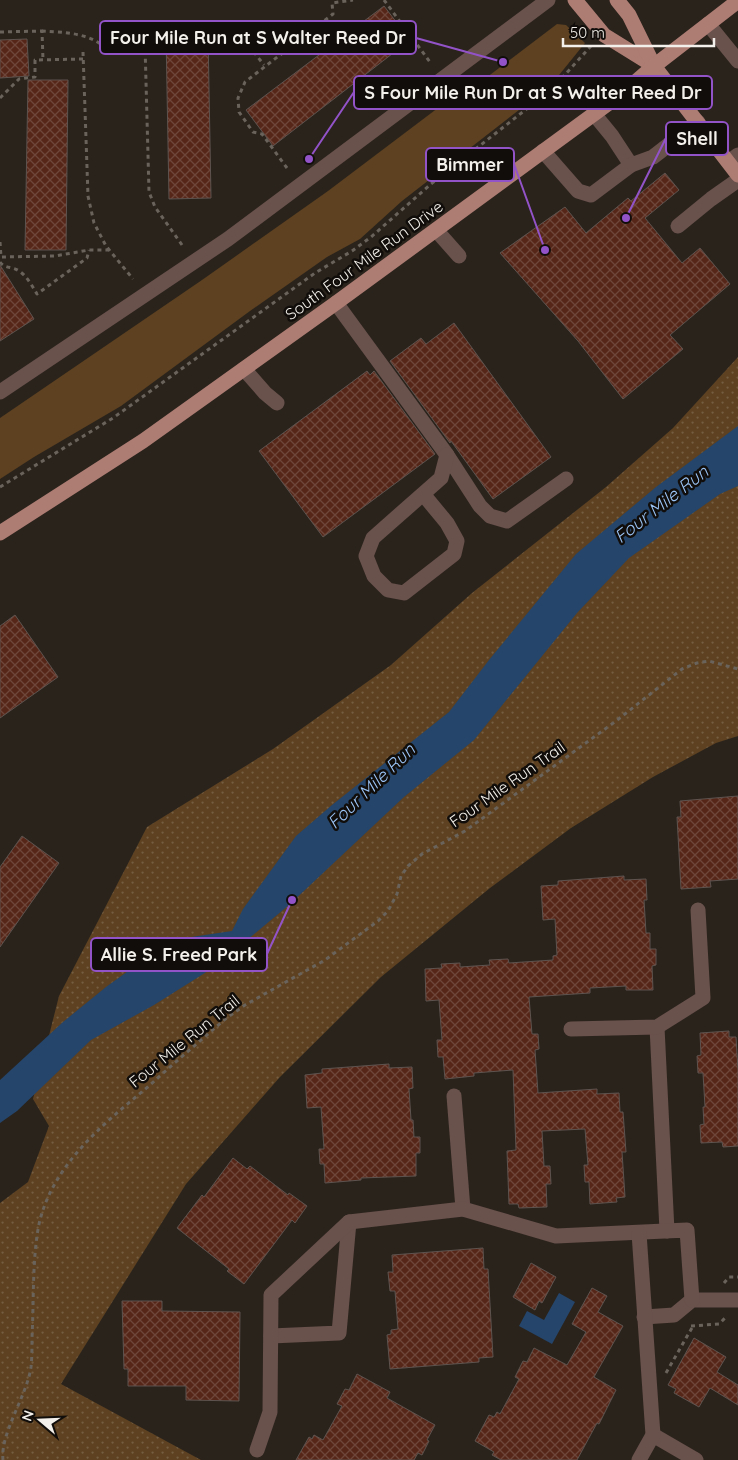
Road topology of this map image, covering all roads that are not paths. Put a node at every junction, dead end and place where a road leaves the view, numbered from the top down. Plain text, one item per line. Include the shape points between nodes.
1 (548, 0) edge
2 (574, 0) edge
3 (617, 0) edge
4 (738, 1) edge
5 (708, 24) junction
6 (737, 58) edge
7 (654, 66) junction
8 (594, 114) junction
9 (698, 122) junction
10 (543, 151) junction
11 (735, 164) edge
12 (631, 165) junction
13 (738, 180) edge
14 (678, 226) dead end
15 (436, 230) junction
16 (459, 256) dead end
17 (336, 303) junction
18 (244, 369) junction
19 (0, 392) edge
20 (277, 402) dead end
21 (447, 455) junction
22 (566, 479) dead end
23 (423, 494) junction
24 (0, 533) edge
25 (698, 910) dead end
26 (657, 1027) junction
27 (572, 1029) dead end
28 (454, 1096) dead end
29 (463, 1209) junction
30 (348, 1222) junction
31 (667, 1231) junction
32 (639, 1233) junction
33 (692, 1300) junction
34 (738, 1300) edge
35 (644, 1317) junction
36 (271, 1336) junction
37 (653, 1435) junction
38 (257, 1450) dead end
39 (639, 1460) edge
40 (696, 1460) edge

1 - 19 street via 228,239
2 - 7 main road via 604,35
3 - 7 main road via 629,15
4 - 5 main road, South Four Mile Run Drive
5 - 6 street
5 - 7 main road, South Four Mile Run Drive
7 - 8 main road, South Four Mile Run Drive
7 - 9 main road
8 - 10 main road, South Four Mile Run Drive
8 - 12 street
9 - 11 main road
9 - 12 street via 652,157
10 - 12 street via 578,190 591,195
10 - 15 main road, South Four Mile Run Drive
13 - 14 street
15 - 16 street
15 - 17 main road, South Four Mile Run Drive
17 - 18 main road, South Four Mile Run Drive
17 - 21 street
18 - 20 street
18 - 24 main road, South Four Mile Run Drive via 143,441
21 - 22 street via 480,506 490,516 508,521
21 - 23 street via 442,478
23 - 23 street via 373,538 366,556 374,576 388,590 404,593 454,554 457,541
25 - 26 street via 703,998
26 - 27 street
26 - 31 street
28 - 29 street
29 - 30 street
29 - 32 street via 556,1236
30 - 36 street via 271,1295
30 - 36 street via 339,1333
31 - 32 street
31 - 33 street via 687,1230
32 - 35 street
33 - 34 street
33 - 35 street via 674,1315
35 - 37 street
36 - 38 street via 270,1412
37 - 39 street
37 - 40 street

